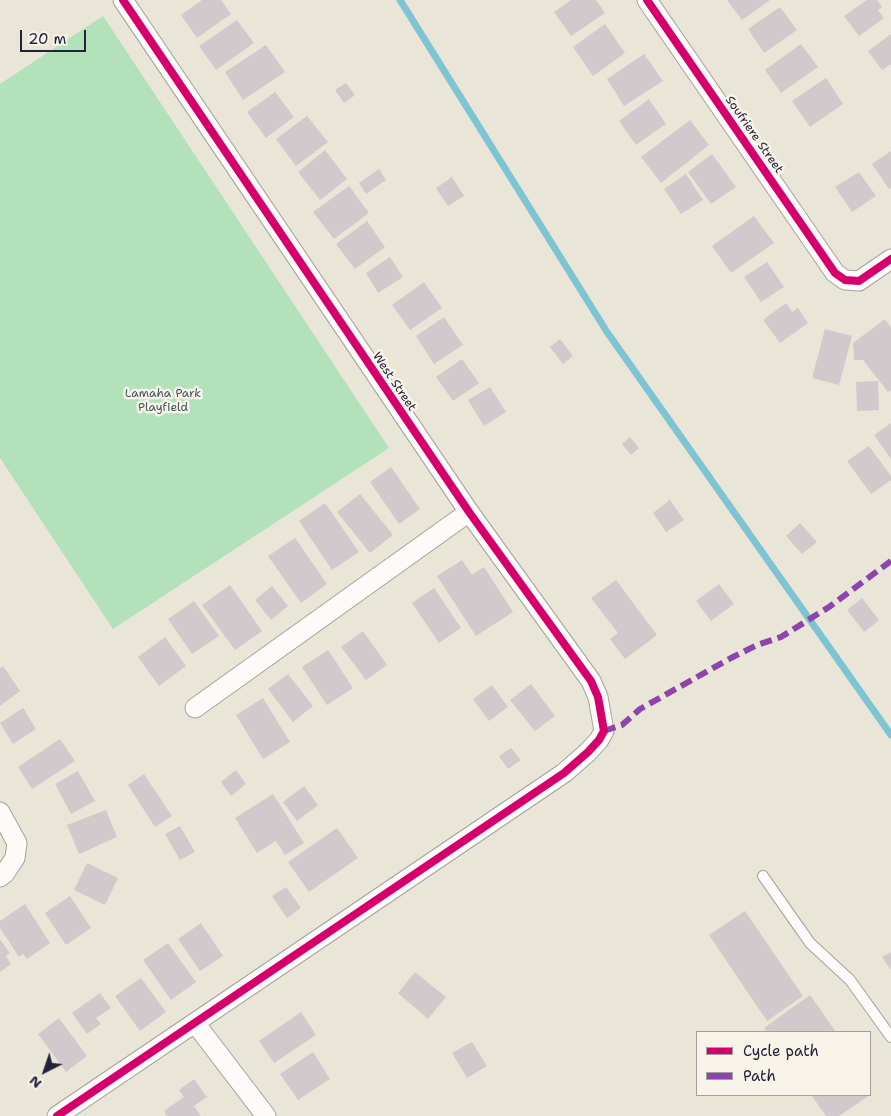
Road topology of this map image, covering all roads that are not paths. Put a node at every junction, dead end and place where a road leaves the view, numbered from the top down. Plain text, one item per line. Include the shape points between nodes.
1 (123, 0) edge
2 (647, 0) edge
3 (891, 259) edge
4 (469, 512) junction
5 (194, 708) dead end
6 (0, 812) edge
7 (763, 876) dead end
8 (0, 877) edge
9 (195, 1023) junction
10 (891, 1037) edge
11 (57, 1116) edge
12 (266, 1116) edge

1 - 4 street, West Street
2 - 3 street, Soufriere Street via 835,273 845,280 860,281
4 - 5 street
4 - 9 street, West Street via 591,681 598,697 604,731 588,752 564,773
6 - 8 street via 17,843 16,858
7 - 10 lane via 810,943 850,980
9 - 11 street
9 - 12 street

